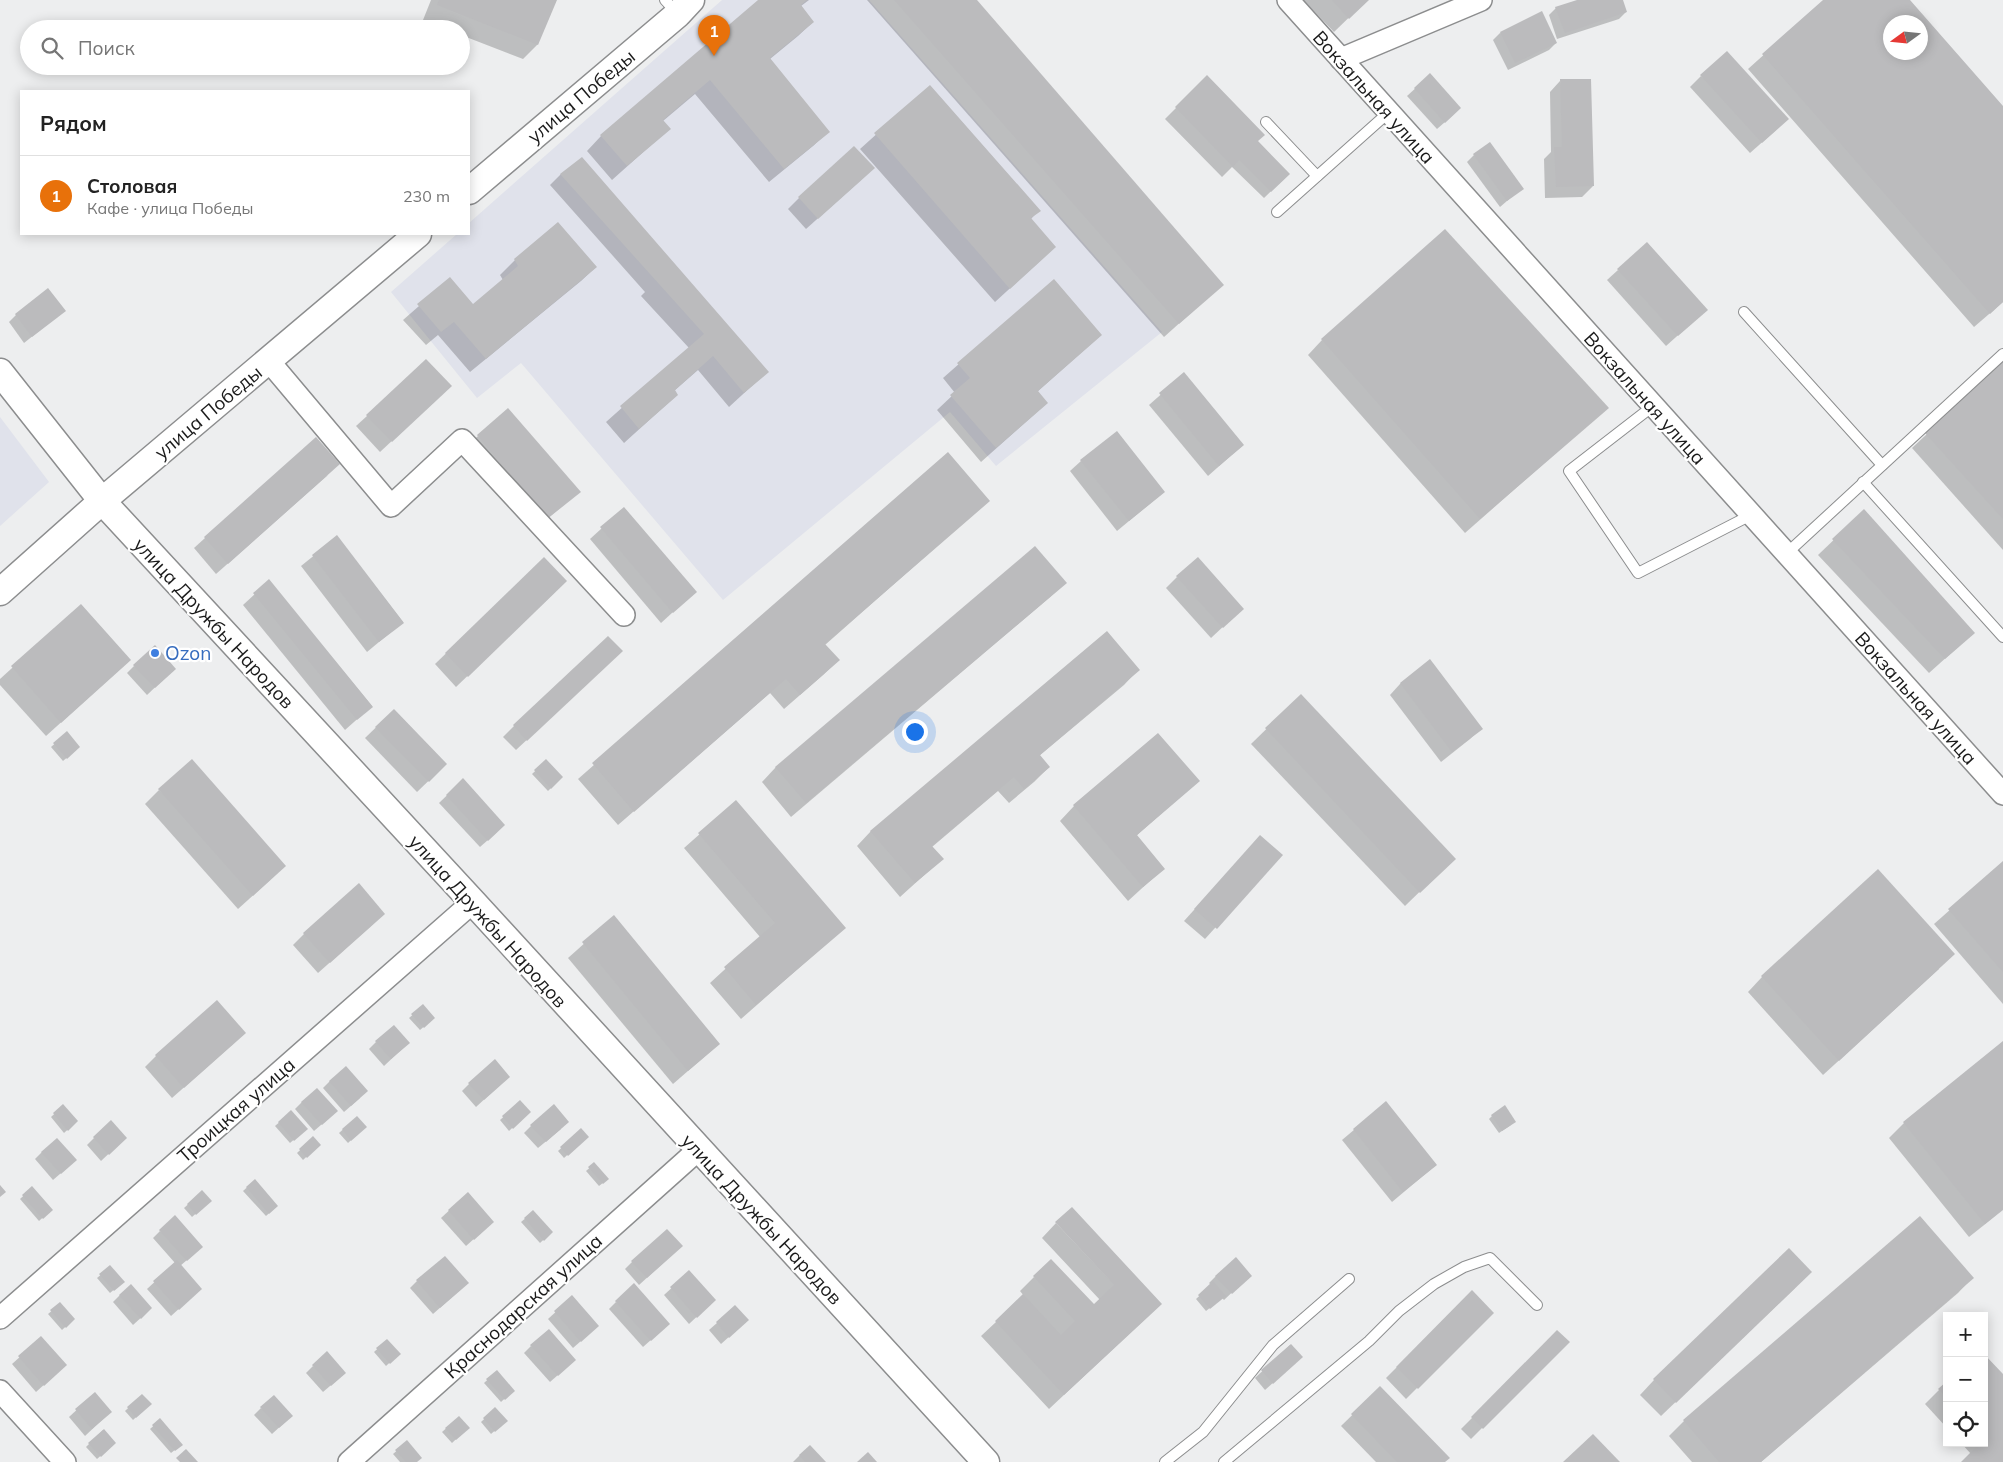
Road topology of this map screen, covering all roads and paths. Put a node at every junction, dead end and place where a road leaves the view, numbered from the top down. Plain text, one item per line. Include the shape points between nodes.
1 (1288, 0) edge
2 (1481, 0) edge
3 (678, 5) edge
4 (1341, 59) junction
5 (1388, 113) junction
6 (1266, 122) dead end
7 (1317, 176) junction
8 (470, 190) edge
9 (1277, 212) dead end
10 (417, 235) edge
11 (1744, 312) dead end
12 (2003, 354) edge
13 (268, 360) junction
14 (0, 372) edge
15 (1653, 406) junction
16 (1882, 465) junction
17 (1863, 482) junction
18 (102, 501) junction
19 (1750, 515) junction
20 (1786, 554) junction
21 (0, 592) edge
22 (624, 615) dead end
23 (2003, 636) edge
24 (2003, 794) edge
25 (473, 902) junction
26 (698, 1150) junction
27 (1349, 1279) dead end
28 (1537, 1305) dead end
29 (0, 1318) edge
30 (0, 1391) edge
31 (65, 1462) edge
32 (349, 1462) edge
33 (986, 1462) edge
34 (1164, 1462) edge
35 (1224, 1462) edge

1 - 4 street, Вокзальная улица
2 - 4 street
3 - 8 street, улица Победы
4 - 5 street, Вокзальная улица
5 - 7 lane
5 - 15 street, Вокзальная улица
6 - 7 lane
7 - 9 lane
10 - 13 street, улица Победы
11 - 16 lane
12 - 16 lane
13 - 18 street, улица Победы
13 - 22 street via 391,506 462,440
14 - 18 street, улица Дружбы Народов
15 - 19 street, Вокзальная улица
15 - 19 lane via 1568,470 1638,573
16 - 17 lane
17 - 20 lane
17 - 23 lane
18 - 21 street, улица Победы
18 - 25 street, улица Дружбы Народов
19 - 20 street, Вокзальная улица
20 - 24 street, Вокзальная улица
25 - 26 street, улица Дружбы Народов
25 - 29 street, Троицкая улица
26 - 32 street, Краснодарская улица
26 - 33 street, улица Дружбы Народов
27 - 34 lane via 1273,1346 1203,1432
28 - 35 lane via 1490,1258 1464,1267 1434,1284 1399,1311 1369,1341
30 - 31 street

